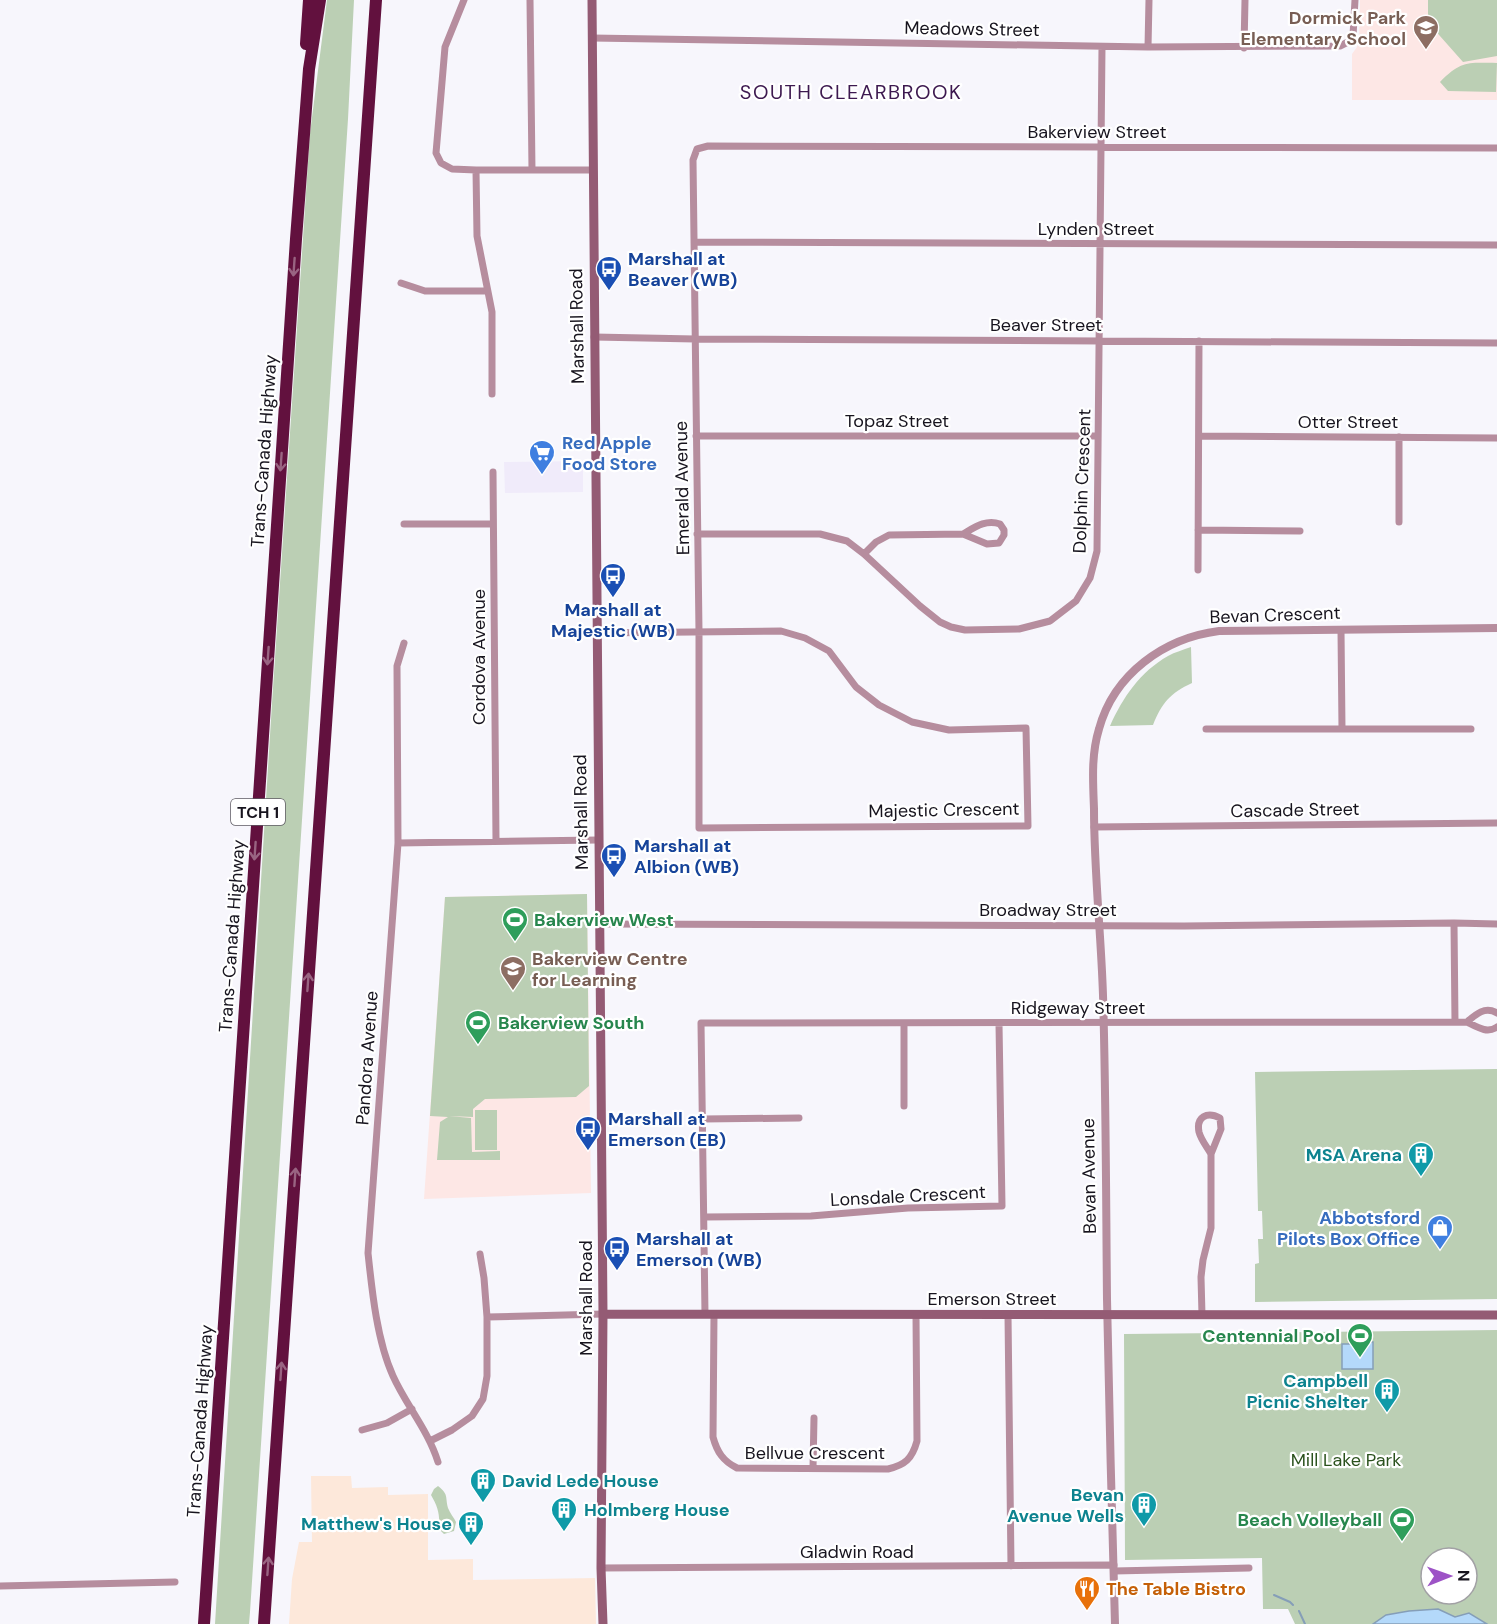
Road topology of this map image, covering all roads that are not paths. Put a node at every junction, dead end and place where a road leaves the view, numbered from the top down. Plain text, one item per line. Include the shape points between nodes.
1 (309, 0) edge
2 (320, 0) edge
3 (376, 0) edge
4 (464, 0) edge
5 (530, 0) edge
6 (592, 0) edge
7 (1149, 0) edge
8 (1245, 0) edge
9 (1355, 0) edge
10 (592, 38) junction
11 (1102, 46) junction
12 (1148, 47) junction
13 (1244, 48) junction
14 (1101, 147) junction
15 (1497, 148) edge
16 (697, 149) joint
17 (476, 170) junction
18 (532, 170) junction
19 (592, 170) junction
20 (296, 239) junction
21 (694, 242) junction
22 (1101, 244) junction
23 (1497, 245) edge
24 (401, 283) dead end
25 (487, 291) junction
26 (594, 337) junction
27 (695, 339) junction
28 (1100, 341) junction
29 (1199, 341) junction
30 (1497, 343) edge
31 (492, 394) dead end
32 (696, 436) junction
33 (1098, 436) junction
34 (1199, 436) junction
35 (1399, 437) junction
36 (1497, 438) edge
37 (493, 472) dead end
38 (1399, 522) dead end
39 (404, 524) dead end
40 (493, 525) junction
41 (1198, 530) junction
42 (1300, 531) dead end
43 (697, 534) junction
44 (963, 534) junction
45 (864, 554) junction
46 (1198, 570) dead end
47 (1497, 628) edge
48 (1341, 630) junction
49 (699, 632) junction
50 (596, 633) junction
51 (404, 643) dead end
52 (1099, 729) joint
53 (1206, 729) dead end
54 (1342, 729) junction
55 (1472, 729) dead end
56 (1497, 823) edge
57 (1094, 827) junction
58 (699, 828) joint
59 (598, 840) junction
60 (496, 841) junction
61 (398, 843) junction
62 (1454, 923) junction
63 (599, 924) junction
64 (1497, 924) edge
65 (1099, 925) junction
66 (1497, 1013) edge
67 (1455, 1022) junction
68 (1467, 1022) junction
69 (701, 1023) joint
70 (904, 1023) junction
71 (1104, 1023) junction
72 (999, 1024) junction
73 (1497, 1027) edge
74 (904, 1106) dead end
75 (799, 1118) dead end
76 (703, 1119) junction
77 (1211, 1154) junction
78 (704, 1217) junction
79 (480, 1254) dead end
80 (603, 1314) junction
81 (709, 1314) junction
82 (915, 1315) junction
83 (1008, 1315) junction
84 (1107, 1315) junction
85 (1202, 1315) junction
86 (1497, 1315) edge
87 (487, 1317) junction
88 (412, 1409) junction
89 (814, 1418) dead end
90 (362, 1430) dead end
91 (430, 1441) junction
92 (438, 1462) dead end
93 (813, 1468) junction
94 (1011, 1566) junction
95 (601, 1568) junction
96 (1114, 1568) junction
97 (1249, 1568) dead end
98 (175, 1582) dead end
99 (0, 1586) edge
100 (204, 1624) edge
101 (264, 1624) edge
102 (603, 1624) edge
103 (1116, 1624) edge

1 - 20 highway
2 - 20 highway, Trans-Canada Highway / TCH 1 via 309,69
101 -> 3 highway
4 - 17 street via 445,47 436,153 441,163 452,169
5 - 18 street
6 - 10 main road, Marshall Road
7 - 12 street
8 - 13 street
9 - 13 street, Meadows Street via 1354,30 1350,41 1340,46
10 - 11 street, Meadows Street
10 - 19 main road, Marshall Road
11 - 12 street, Meadows Street
11 - 14 street, Dolphin Crescent
12 - 13 street, Meadows Street
14 - 15 street, Bakerview Street
14 - 16 street, Bakerview Street
14 - 22 street, Dolphin Crescent
16 - 21 street, Emerald Avenue via 693,160
17 - 18 street
17 - 25 street via 477,236
18 - 19 street
19 - 26 main road, Marshall Road
20 -> 100 highway, Trans-Canada Highway / TCH 1
21 - 22 street, Lynden Street
21 - 27 street, Emerald Avenue
22 - 23 street, Lynden Street
22 - 28 street, Dolphin Crescent
24 - 25 street via 425,291
25 - 31 street via 492,312
26 - 27 street, Beaver Street
26 - 50 main road, Marshall Road
27 - 28 street, Beaver Street
27 - 32 street, Emerald Avenue
28 - 29 street, Beaver Street
28 - 33 street, Dolphin Crescent
29 - 30 street, Beaver Street
29 - 34 street
32 - 33 street, Topaz Street
32 - 43 street, Emerald Avenue
33 - 45 street, Dolphin Crescent via 1097,551 1090,578 1076,601 1050,621 1019,629 951,627 920,606
34 - 35 street, Otter Street
34 - 41 street
35 - 36 street, Otter Street
35 - 38 street
37 - 40 street, Cordova Avenue
39 - 40 street
40 - 60 street, Cordova Avenue
41 - 42 street
41 - 46 street
43 - 45 street, Dolphin Crescent via 820,534 847,542
43 - 49 street, Emerald Avenue
44 - 44 street via 993,545 1003,539 1004,530 993,521
44 - 45 street via 889,535
47 - 48 street, Bevan Crescent
48 - 52 street, Bevan Crescent via 1219,631 1178,641 1142,663 1123,681
48 - 54 street
49 - 50 street, Majestic Crescent
49 - 58 street, Emerald Avenue
49 - 58 street, Majestic Crescent via 781,631 805,638 829,651 856,687 879,705 912,722 948,730 1026,728 1028,826
50 - 59 main road, Marshall Road
51 - 61 street, Pandora Avenue via 397,666
52 - 57 street, Bevan Avenue via 1093,758
53 - 54 street
54 - 55 street
56 - 57 street, Cascade Street
57 - 65 street, Bevan Avenue
59 - 60 street
59 - 63 main road, Marshall Road
60 - 61 street
61 - 88 street, Pandora Avenue via 368,1253 384,1351
62 - 64 street, Broadway Street
62 - 65 street, Broadway Street
62 - 67 street
63 - 65 street, Broadway Street
63 - 80 main road, Marshall Road
65 - 71 street, Bevan Avenue
66 - 68 street, Ridgeway Street via 1484,1010
67 - 68 street, Ridgeway Street
67 - 71 street, Ridgeway Street
68 - 73 street, Ridgeway Street via 1488,1031
69 - 70 street, Ridgeway Street
69 - 76 street, Bellvue Crescent
70 - 72 street, Ridgeway Street
70 - 74 street
71 - 72 street, Ridgeway Street
71 - 84 street, Bevan Avenue
72 - 78 street, Lonsdale Crescent via 1002,1206
75 - 76 street
76 - 78 street, Bellvue Crescent
77 - 77 street via 1221,1124 1220,1118 1206,1114 1200,1119 1199,1134
77 - 85 street via 1211,1228 1201,1277
78 - 81 street, Bellvue Crescent
79 - 87 street
80 - 81 main road, Emerson Street
80 - 87 street, Emerson Street
80 - 95 main road, Marshall Road
81 - 82 main road, Emerson Street
81 - 93 street, Bellvue Crescent via 713,1437 722,1458 737,1468
82 - 83 main road, Emerson Street
82 - 93 street, Bellvue Crescent via 914,1452 898,1467 888,1469
83 - 84 main road, Emerson Street
83 - 94 street
84 - 85 main road, Emerson Street
84 - 96 street, Bevan Avenue
85 - 86 main road, Emerson Street
87 - 91 street via 483,1399 472,1416
88 - 90 street via 387,1423
88 - 91 street, Pandora Avenue
89 - 93 street
91 - 92 street, Pandora Avenue
94 - 95 street, Gladwin Road
94 - 96 street, Gladwin Road
95 - 102 main road, Marshall Road
96 - 97 street, Gladwin Road
96 - 103 street, Bevan Avenue
98 - 99 street

